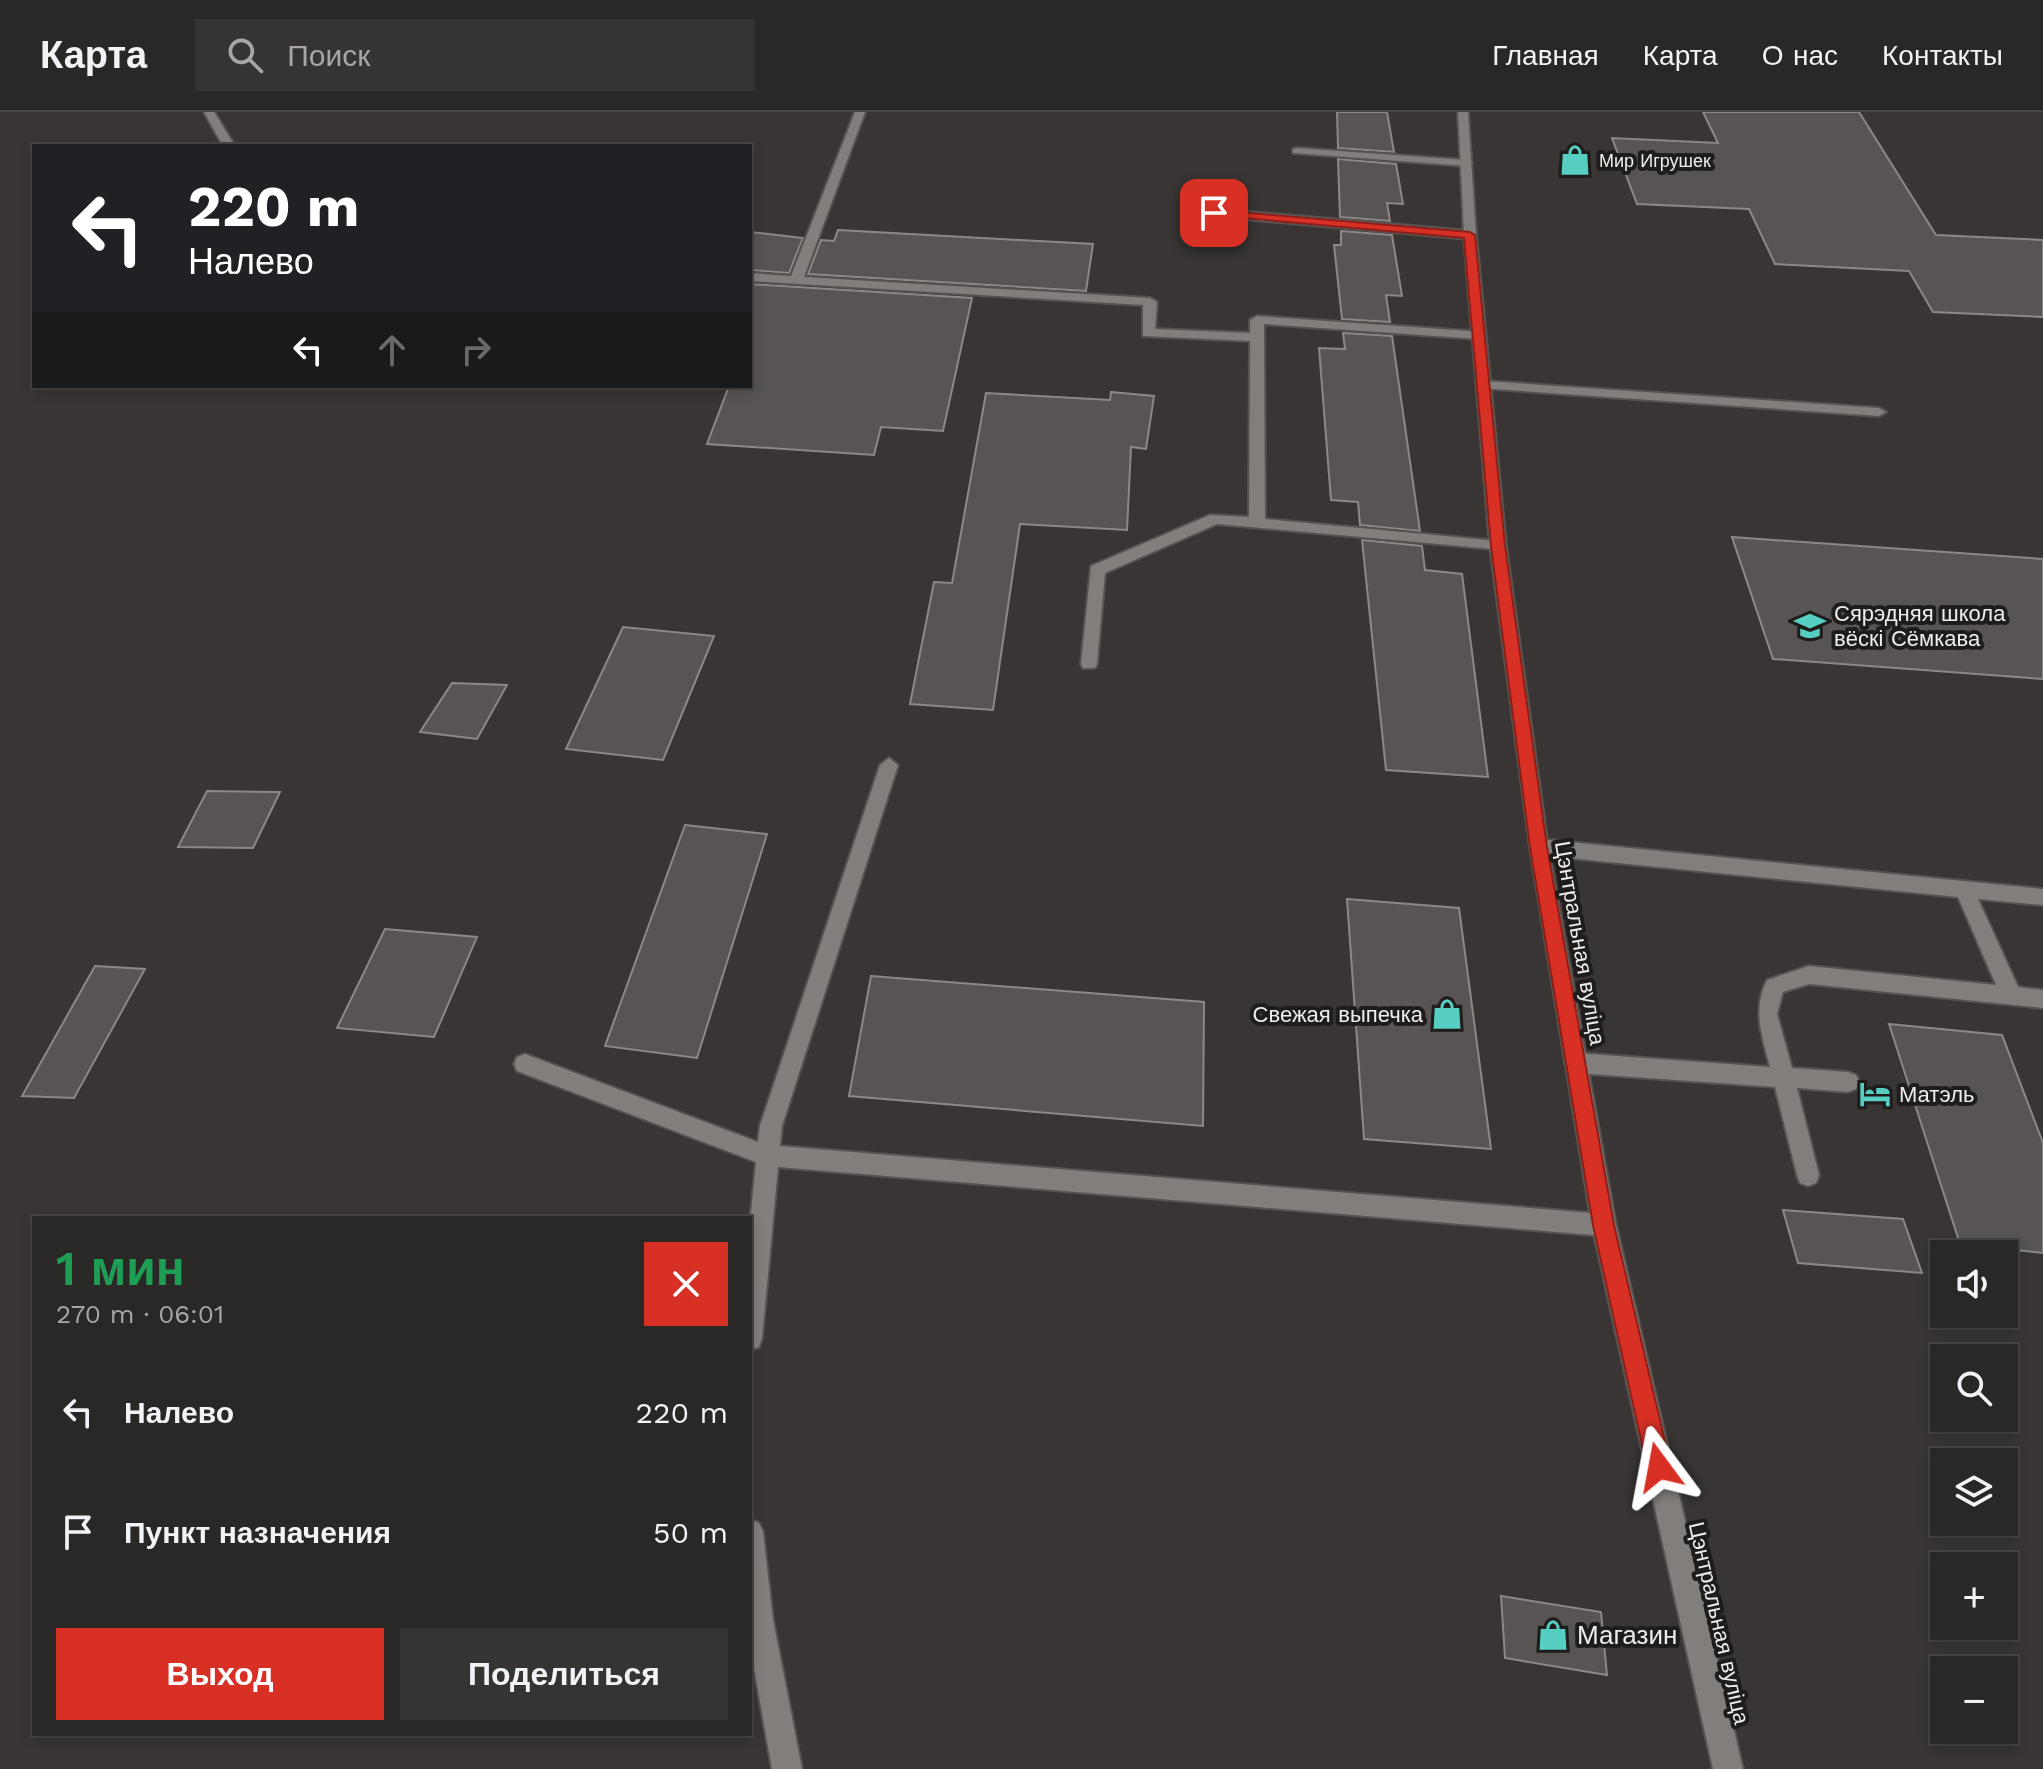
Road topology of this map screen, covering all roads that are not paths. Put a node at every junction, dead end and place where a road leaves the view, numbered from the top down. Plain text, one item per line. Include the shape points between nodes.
1 (209, 112) edge
2 (860, 112) edge
3 (1463, 112) edge
4 (228, 144) edge
5 (1297, 151) dead end
6 (1466, 163) junction
7 (1214, 213) dead end
8 (1470, 235) junction
9 (752, 277) edge
10 (796, 280) junction
11 (1479, 335) junction
12 (1257, 337) junction
13 (1484, 385) junction
14 (1879, 412) dead end
15 (1257, 523) junction
16 (1498, 546) junction
17 (1089, 664) dead end
18 (889, 765) dead end
19 (1539, 847) junction
20 (1964, 889) junction
21 (2043, 897) edge
22 (2011, 995) junction
23 (2043, 999) edge
24 (1576, 1063) junction
25 (525, 1064) dead end
26 (1783, 1078) junction
27 (1848, 1082) dead end
28 (768, 1156) junction
29 (1808, 1175) dead end
30 (1604, 1225) junction
31 (752, 1318) edge
32 (752, 1552) edge
33 (787, 1769) edge
34 (1728, 1769) edge

1 - 4 street
2 - 10 street
3 - 6 street, Цэнтральная вуліца
5 - 6 street
6 - 8 street, Цэнтральная вуліца
7 - 8 street
8 - 11 street, Цэнтральная вуліца
9 - 10 street
10 - 12 street via 1150,302 1148,333
11 - 12 street via 1257,320
11 - 13 street, Цэнтральная вуліца
12 - 15 street
13 - 14 street
13 - 16 street, Цэнтральная вуліца
15 - 16 street
15 - 17 street via 1215,519 1097,570
16 - 19 street, Цэнтральная вуліца
18 - 28 street via 771,1126
19 - 20 street
19 - 24 street, Цэнтральная вуліца
20 - 21 street
20 - 22 street
22 - 23 street
22 - 26 street via 1809,975 1774,986 1767,1014
24 - 26 street
24 - 30 street, Цэнтральная вуліца
25 - 28 street
26 - 27 street
26 - 29 street
28 - 30 street
28 - 31 street
30 - 34 street, Цэнтральная вуліца
32 - 33 street

